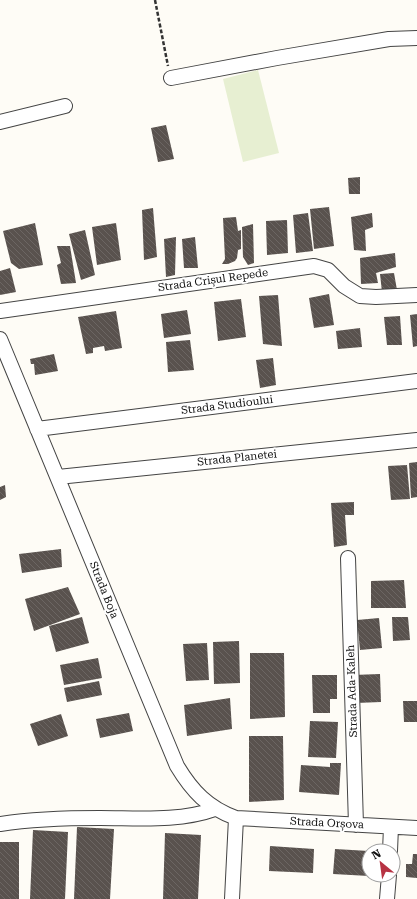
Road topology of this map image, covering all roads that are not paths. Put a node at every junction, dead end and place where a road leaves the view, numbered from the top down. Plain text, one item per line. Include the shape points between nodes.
1 (417, 38) edge
2 (171, 78) road end
3 (65, 106) dead end
4 (0, 122) edge
5 (417, 295) edge
6 (0, 311) edge
7 (0, 338) edge
8 (417, 381) edge
9 (37, 430) junction
10 (417, 440) edge
11 (58, 477) junction
12 (348, 558) dead end
13 (215, 809) junction
14 (236, 818) junction
15 (0, 824) edge
16 (356, 825) junction
17 (392, 827) junction
18 (417, 828) edge
19 (391, 843) edge
20 (388, 883) edge
21 (232, 899) edge
22 (387, 899) edge

1 - 2 street via 382,40
3 - 4 street
5 - 6 street, Strada Crișul Repede via 360,296 344,286 328,270 314,266
7 - 9 street, Strada Boja
8 - 9 street, Strada Studioului
9 - 11 street, Strada Boja
10 - 11 street, Strada Planetei
11 - 13 street, Strada Boja via 177,766 191,788
12 - 16 street, Strada Ada-Kaleh
13 - 14 street, Strada Boja
13 - 15 street via 197,815 158,818 70,818
14 - 16 street, Strada Orșova
14 - 21 street
16 - 17 street, Strada Orșova
17 - 18 street, Strada Orșova
17 - 19 street
20 - 22 street

